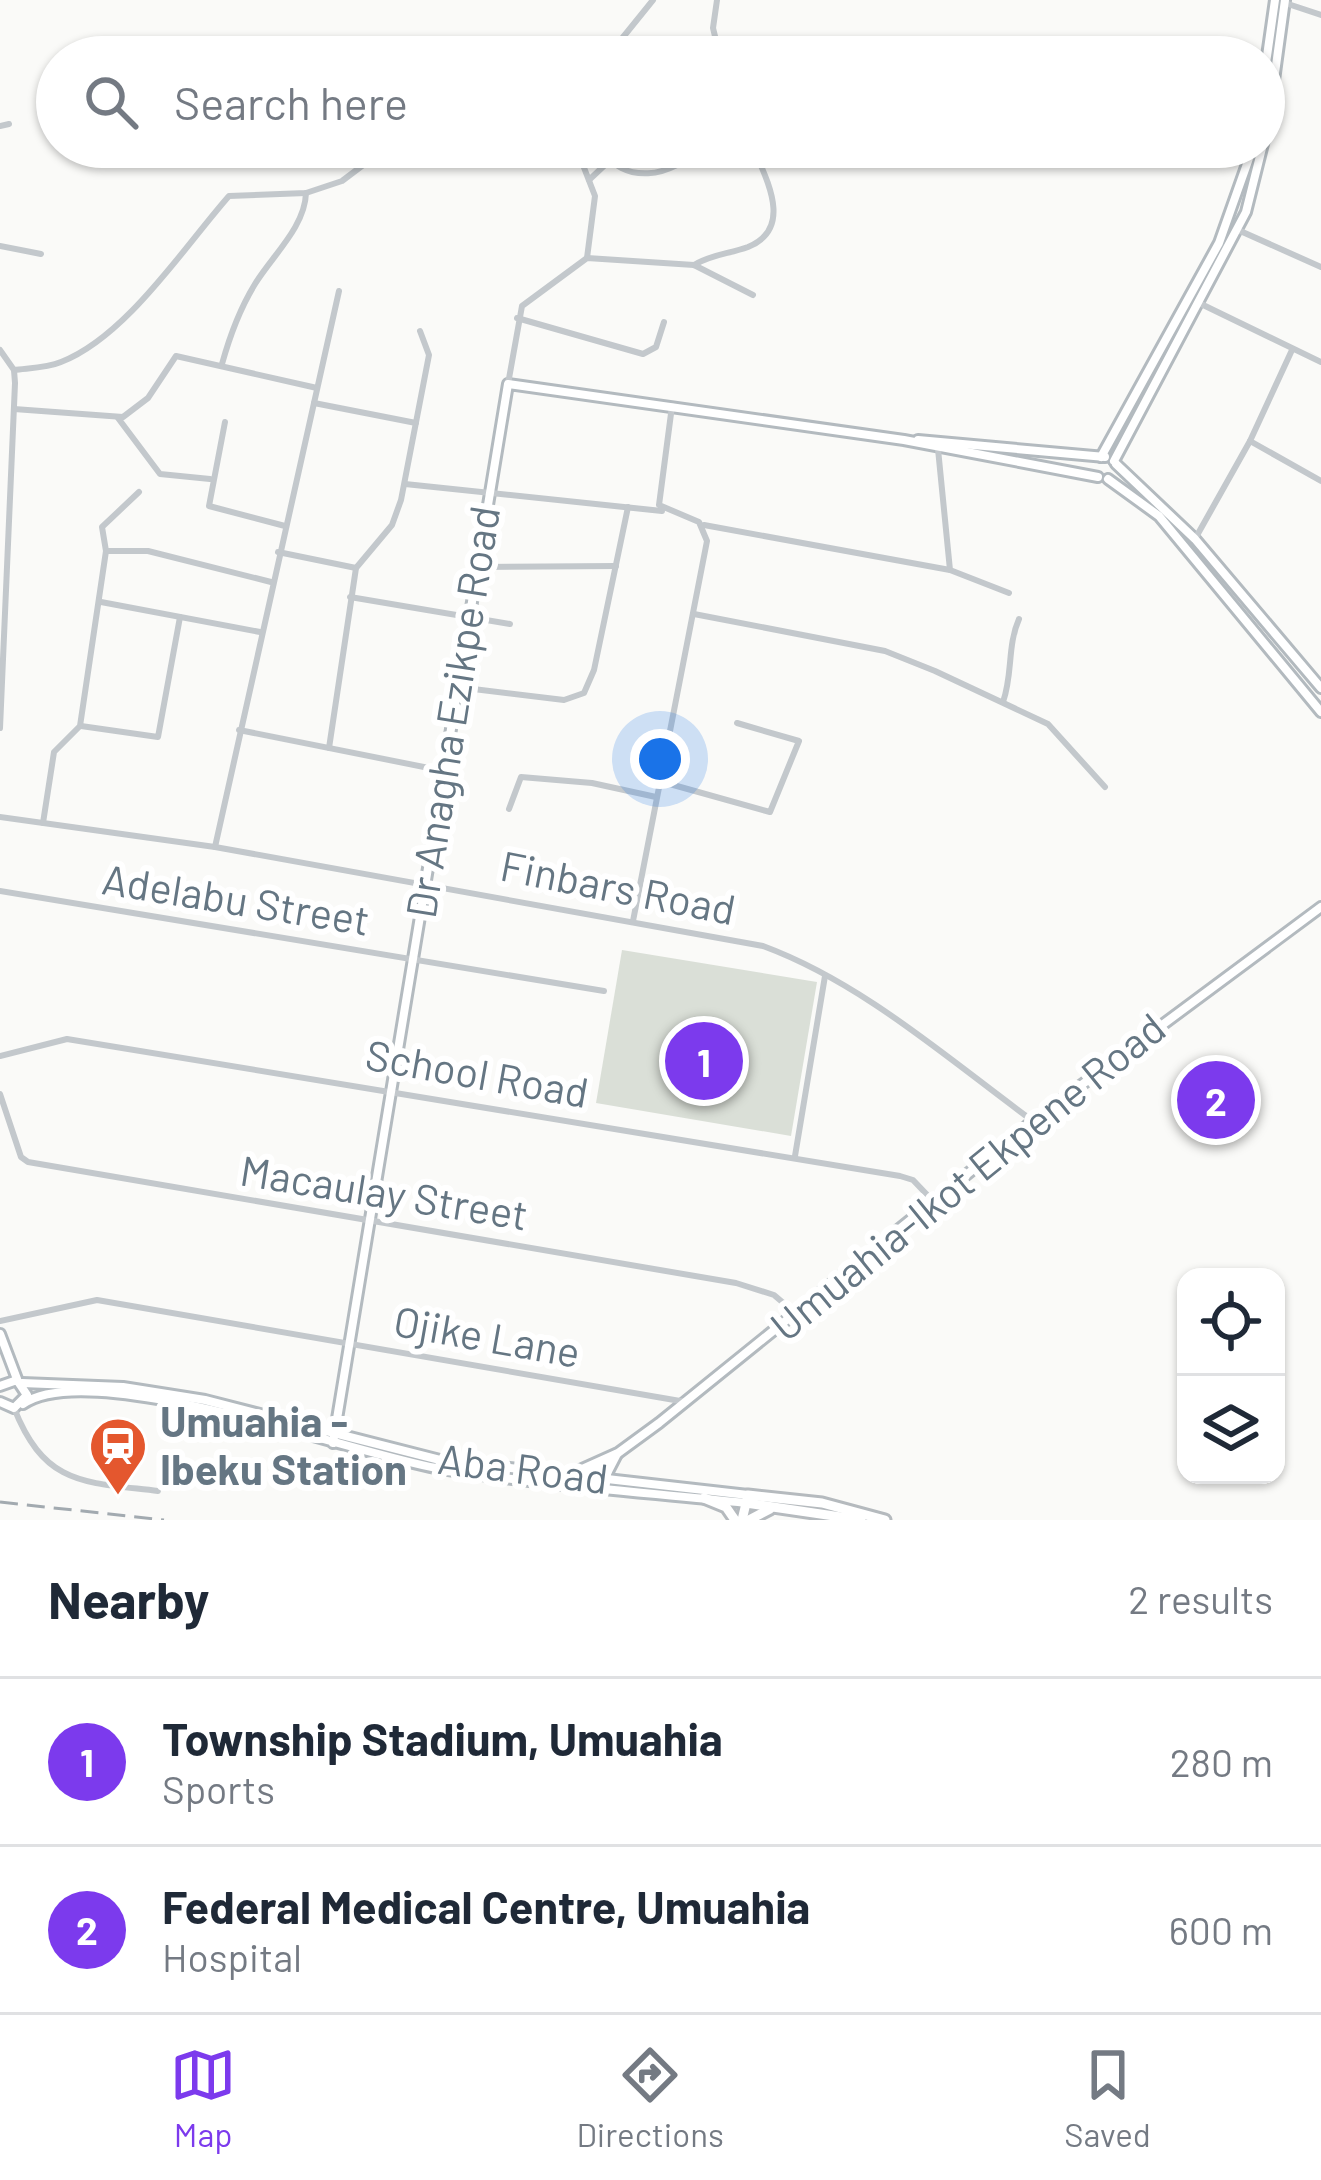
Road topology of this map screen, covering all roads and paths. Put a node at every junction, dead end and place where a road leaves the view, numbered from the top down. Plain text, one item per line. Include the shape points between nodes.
1 (653, 0) edge
2 (717, 0) edge
3 (1282, 1) edge
4 (1321, 15) edge
5 (624, 36) edge
6 (715, 36) edge
7 (1274, 36) edge
8 (1278, 36) edge
9 (359, 168) edge
10 (585, 168) edge
11 (602, 168) edge
12 (627, 168) edge
13 (671, 168) edge
14 (763, 168) edge
15 (1246, 168) edge
16 (1259, 168) edge
17 (590, 180) junction
18 (306, 194) junction
19 (1238, 230) junction
20 (0, 246) edge
21 (41, 254) dead end
22 (587, 258) junction
23 (694, 266) junction
24 (1321, 267) edge
25 (339, 292) dead end
26 (753, 295) dead end
27 (1198, 303) junction
28 (517, 318) junction
29 (664, 322) dead end
30 (420, 331) dead end
31 (0, 350) edge
32 (1292, 350) junction
33 (1321, 362) edge
34 (222, 364) junction
35 (14, 370) junction
36 (508, 384) junction
37 (317, 388) junction
38 (314, 403) junction
39 (672, 406) junction
40 (14, 410) junction
41 (118, 418) junction
42 (225, 422) dead end
43 (417, 423) junction
44 (904, 440) junction
45 (1250, 441) junction
46 (938, 449) junction
47 (1100, 458) junction
48 (1115, 462) junction
49 (1321, 469) edge
50 (1103, 478) junction
51 (210, 479) junction
52 (1318, 479) edge
53 (404, 484) junction
54 (489, 491) junction
55 (139, 492) dead end
56 (628, 507) junction
57 (660, 509) junction
58 (704, 525) junction
59 (284, 526) junction
60 (1196, 539) junction
61 (106, 551) junction
62 (278, 552) junction
63 (477, 566) junction
64 (616, 566) junction
65 (356, 568) junction
66 (950, 570) junction
67 (271, 582) junction
68 (1010, 593) dead end
69 (350, 597) junction
70 (101, 602) junction
71 (694, 614) junction
72 (180, 616) junction
73 (469, 616) junction
74 (1019, 619) dead end
75 (510, 623) dead end
76 (260, 632) junction
77 (458, 687) junction
78 (1321, 688) edge
79 (1003, 702) junction
80 (1321, 712) edge
81 (737, 723) dead end
82 (80, 726) junction
83 (0, 728) edge
84 (239, 730) junction
85 (329, 748) junction
86 (444, 771) junction
87 (659, 781) junction
88 (1105, 787) dead end
89 (656, 797) junction
90 (508, 809) dead end
91 (0, 818) edge
92 (44, 823) junction
93 (215, 847) junction
94 (426, 883) junction
95 (0, 891) edge
96 (1321, 907) edge
97 (633, 921) junction
98 (412, 959) junction
99 (825, 976) junction
100 (604, 992) dead end
101 (0, 1056) edge
102 (392, 1089) junction
103 (0, 1094) edge
104 (1034, 1121) junction
105 (795, 1156) junction
106 (934, 1203) junction
107 (370, 1221) junction
108 (796, 1315) junction
109 (0, 1321) edge
110 (0, 1334) edge
111 (350, 1343) junction
112 (0, 1369) edge
113 (20, 1381) junction
114 (0, 1384) edge
115 (0, 1402) edge
116 (686, 1402) junction
117 (19, 1406) junction
118 (334, 1439) junction
119 (618, 1453) junction
120 (611, 1464) junction
121 (597, 1465) junction
122 (569, 1475) junction
123 (617, 1481) junction
124 (598, 1483) junction
125 (158, 1490) dead end
126 (704, 1498) junction
127 (747, 1499) junction
128 (781, 1507) junction
129 (742, 1520) edge
130 (861, 1520) edge
131 (885, 1520) edge

1 - 5 street
2 - 6 street
3 - 4 street
3 - 7 street
3 - 8 street
9 - 18 street
10 - 17 street
11 - 17 street
12 - 13 street
14 - 23 street via 774,190 770,223 749,246
15 - 47 street via 1220,243
16 - 19 street
17 - 22 street via 595,226
18 - 34 street via 303,216 233,325
18 - 35 street via 229,196 169,275 81,352
19 - 24 street
19 - 27 street
20 - 21 street
22 - 23 street
22 - 28 street via 531,297
23 - 26 street
25 - 37 street
27 - 32 street
27 - 48 street
28 - 29 street via 643,354 656,347
28 - 36 street
30 - 43 street via 429,356
31 - 35 street
32 - 33 street
32 - 45 street
34 - 37 street
34 - 41 street via 176,356 148,398
35 - 40 street
36 - 39 street
36 - 54 street, Dr Anagha Ezikpe Road
37 - 38 street
38 - 43 street
38 - 59 street
39 - 44 street
39 - 57 street
40 - 41 street
40 - 83 street
41 - 51 street via 160,474
42 - 51 street
43 - 53 street
44 - 46 street
44 - 47 street
45 - 52 street
45 - 60 street
46 - 50 street
46 - 66 street
47 - 48 street
47 - 50 street
48 - 50 street
48 - 60 street
49 - 52 street
50 - 80 street via 1159,516
51 - 59 street via 212,510
53 - 54 street
53 - 65 street via 392,525
54 - 56 street
54 - 63 street, Dr Anagha Ezikpe Road
55 - 61 street via 102,527
56 - 57 street
56 - 64 street
57 - 58 street
58 - 66 street
58 - 71 street
59 - 62 street
60 - 78 street
61 - 67 street via 148,550
61 - 70 street
62 - 65 street
62 - 67 street
63 - 64 street
63 - 73 street, Dr Anagha Ezikpe Road
64 - 77 street via 584,693 564,700
65 - 69 street
66 - 68 street
67 - 76 street
69 - 73 street
69 - 85 street
70 - 72 street
70 - 82 street
71 - 79 street via 885,651
71 - 87 street
72 - 76 street
72 - 82 street via 158,736
73 - 75 street
73 - 77 street, Dr Anagha Ezikpe Road
74 - 79 street
76 - 84 street
77 - 86 street, Dr Anagha Ezikpe Road
79 - 88 street via 1048,724
81 - 87 street via 799,741 770,812
82 - 92 street via 53,752
84 - 85 street
84 - 93 street
85 - 86 street
86 - 94 street, Dr Anagha Ezikpe Road
87 - 89 street
89 - 90 street via 521,777
89 - 97 street
91 - 92 street, Finbars Road
92 - 93 street, Finbars Road
93 - 94 street, Finbars Road
94 - 97 street, Finbars Road
94 - 98 street, Dr Anagha Ezikpe Road
95 - 98 street, Adelabu Street
96 - 104 street, Umuahia-Ikot Ekpene Road
97 - 99 street, Finbars Road via 763,946
98 - 100 street, Adelabu Street
98 - 102 street, Dr Anagha Ezikpe Road
99 - 104 street, Finbars Road
99 - 105 street
101 - 102 street, School Road via 67,1040
102 - 105 street, School Road
102 - 107 street, Dr Anagha Ezikpe Road
103 - 107 street, Macaulay Street via 28,1162
104 - 106 street, Umuahia-Ikot Ekpene Road
105 - 106 street, School Road via 913,1180
106 - 108 street, Umuahia-Ikot Ekpene Road
107 - 108 street, Macaulay Street via 736,1283 774,1294
107 - 111 street, Dr Anagha Ezikpe Road
108 - 116 street, Umuahia-Ikot Ekpene Road
109 - 111 street, Ojike Lane via 98,1300
110 - 113 street
111 - 116 street, Ojike Lane
111 - 118 street, Dr Anagha Ezikpe Road
112 - 114 street
113 - 114 street
113 - 117 street via 27,1395
113 - 118 street, Aba Road via 163,1393
115 - 117 street
116 - 119 street, Umuahia-Ikot Ekpene Road
117 - 118 street, Aba Road via 40,1395 122,1395
117 - 125 street via 40,1459 56,1471
118 - 122 street, Aba Road
118 - 124 street, Aba Road via 439,1468
119 - 120 street
119 - 121 street
120 - 123 street
120 - 124 street
121 - 122 street
121 - 124 street
122 - 124 street, Aba Road
123 - 124 street, Aba Road
123 - 127 street, Aba Road
124 - 126 street, Aba Road
126 - 127 street, Aba Road
126 - 129 main road
127 - 128 main road, Aba Road
127 - 129 main road
127 - 131 main road, Aba Road via 850,1508
128 - 129 main road
128 - 130 main road, Aba Road

